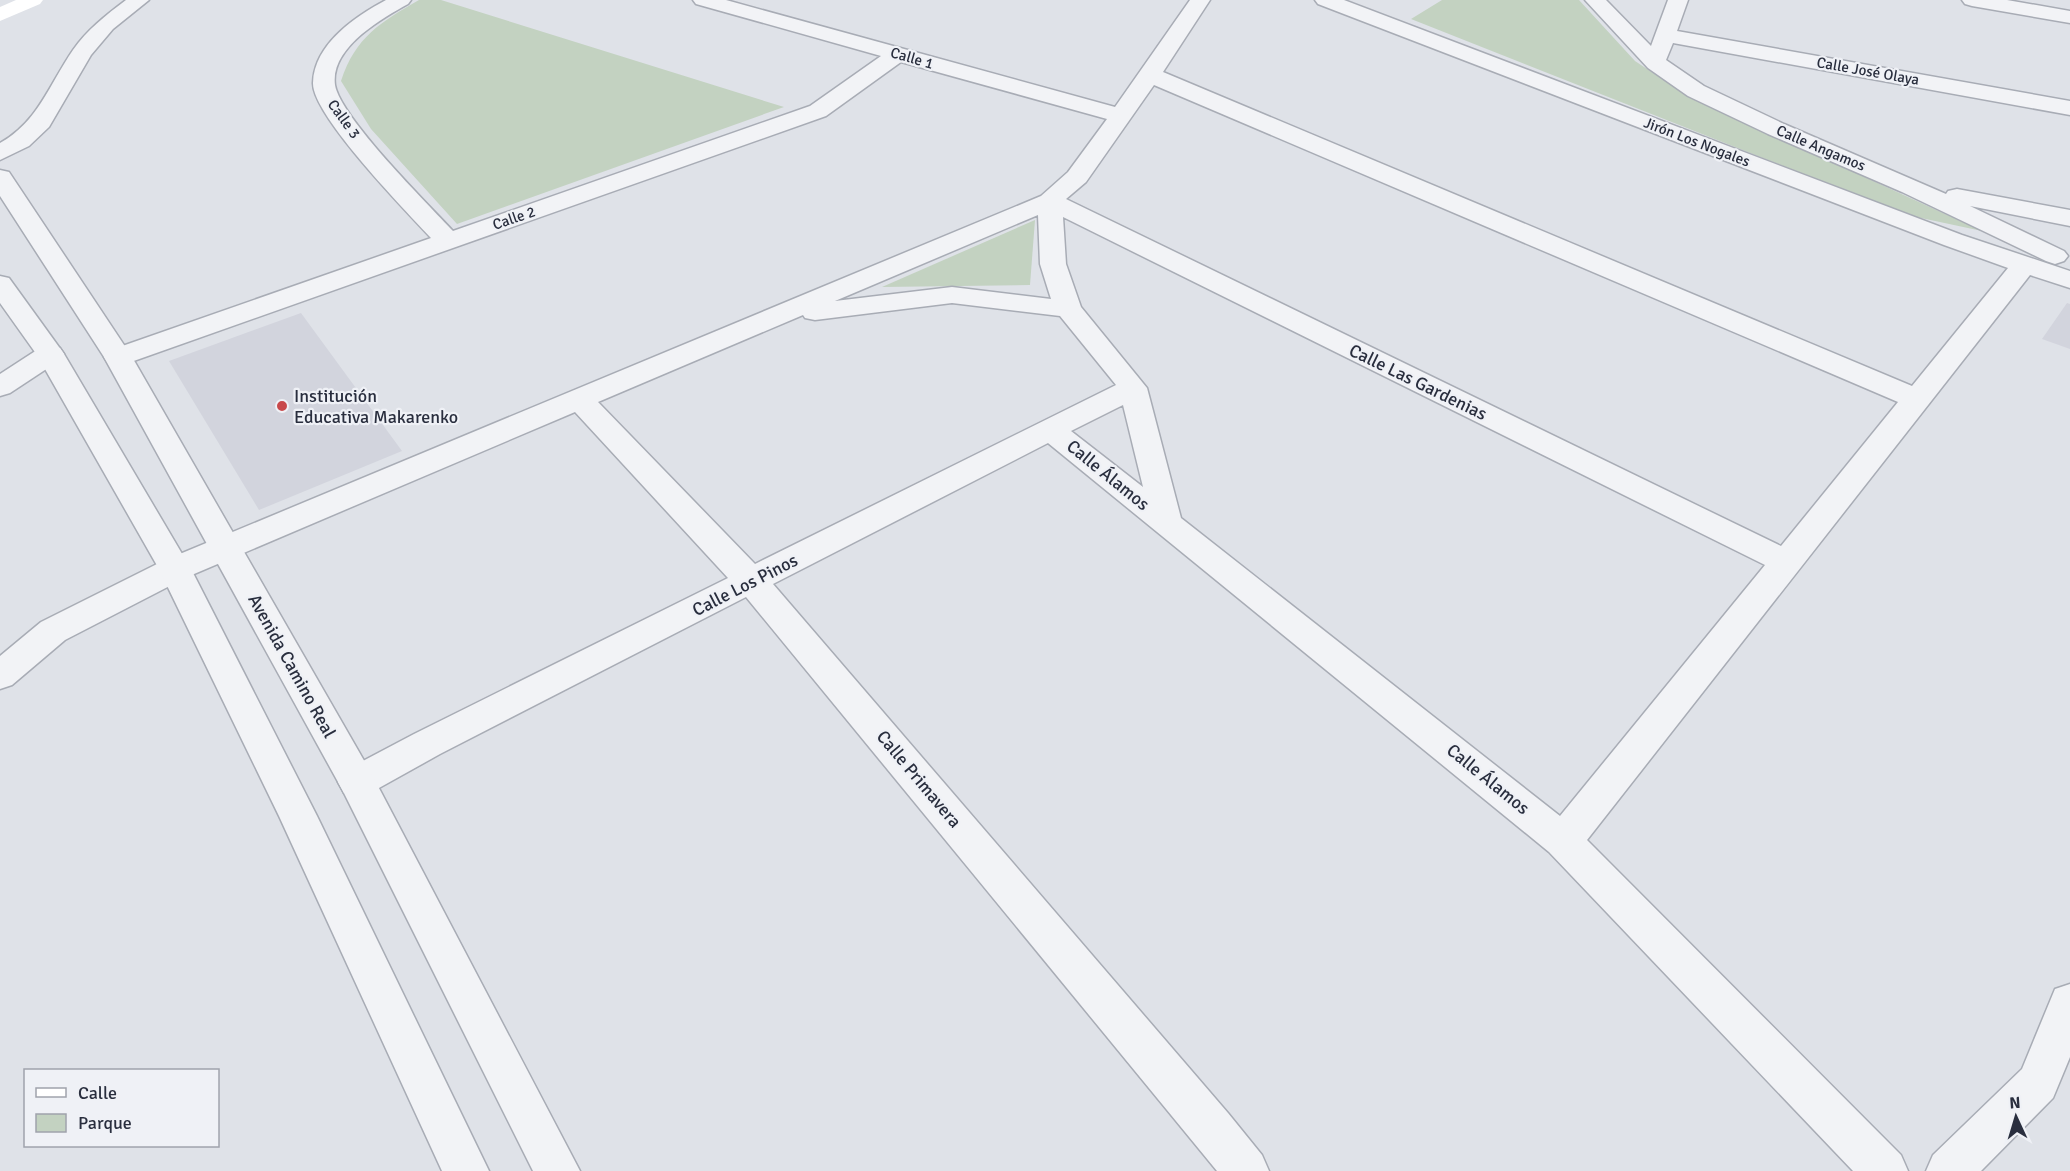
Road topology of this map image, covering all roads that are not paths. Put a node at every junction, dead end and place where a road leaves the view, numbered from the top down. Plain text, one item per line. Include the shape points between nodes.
1 (33, 0) edge
2 (139, 0) edge
3 (401, 0) edge
4 (703, 0) edge
5 (1200, 0) edge
6 (1325, 0) edge
7 (1595, 0) edge
8 (1678, 0) edge
9 (1972, 0) edge
10 (0, 15) edge
11 (2070, 17) edge
12 (1665, 34) junction
13 (898, 54) junction
14 (1656, 63) junction
15 (1150, 75) junction
16 (2070, 108) edge
17 (1121, 116) junction
18 (0, 153) edge
19 (0, 177) edge
20 (1911, 187) junction
21 (1050, 201) junction
22 (2070, 218) edge
23 (448, 241) junction
24 (2070, 264) edge
25 (2024, 265) junction
26 (2070, 280) edge
27 (0, 284) edge
28 (1068, 309) junction
29 (777, 316) junction
30 (50, 354) junction
31 (118, 357) junction
32 (0, 387) edge
33 (1133, 388) junction
34 (579, 399) junction
35 (1917, 399) junction
36 (1051, 430) junction
37 (1167, 523) junction
38 (225, 548) junction
39 (1786, 562) junction
40 (175, 569) junction
41 (752, 582) junction
42 (0, 676) edge
43 (357, 782) junction
44 (1563, 841) junction
45 (2070, 1003) edge
46 (466, 1171) edge
47 (557, 1171) edge
48 (1246, 1171) edge
49 (1885, 1171) edge
50 (1949, 1171) edge

1 - 10 main road
2 - 18 street via 106,25 82,52 41,122 21,141
3 - 23 street, Calle 3 via 371,16 352,32 328,66 323,86 332,106 376,161
4 - 13 street, Calle 1
5 - 15 street
6 - 25 street, Jirón Los Nogales
7 - 14 street, Calle Angamos
8 - 12 street
9 - 11 street
12 - 14 street
12 - 16 street, Calle José Olaya
13 - 17 street, Calle 1
13 - 23 street, Calle 2 via 818,111
14 - 20 street, Calle Angamos via 1696,91
15 - 17 street
15 - 35 street
17 - 21 street via 1077,177
19 - 31 street, Avenida Camino Real
20 - 22 street
20 - 24 street, Calle Angamos
21 - 28 street via 1053,264
21 - 29 street
21 - 39 street, Calle Las Gardenias
23 - 31 street, Calle 2
25 - 26 street, Jirón Los Nogales
25 - 35 street
27 - 30 street
28 - 29 street via 952,296
28 - 33 street
29 - 34 street
30 - 32 street
30 - 40 street
31 - 38 street, Avenida Camino Real
33 - 36 street, Calle Los Pinos
33 - 37 street
34 - 38 street
34 - 41 street, Calle Primavera
35 - 39 street
36 - 37 street, Calle Álamos
36 - 41 street, Calle Los Pinos
37 - 44 street, Calle Álamos
38 - 40 street
38 - 43 street, Avenida Camino Real
39 - 44 street
40 - 42 street via 53,632
40 - 46 street via 298,816
41 - 43 street, Calle Los Pinos
41 - 48 street, Calle Primavera
43 - 47 street, Avenida Camino Real
44 - 49 street, Calle Álamos
45 - 50 street via 2038,1083

